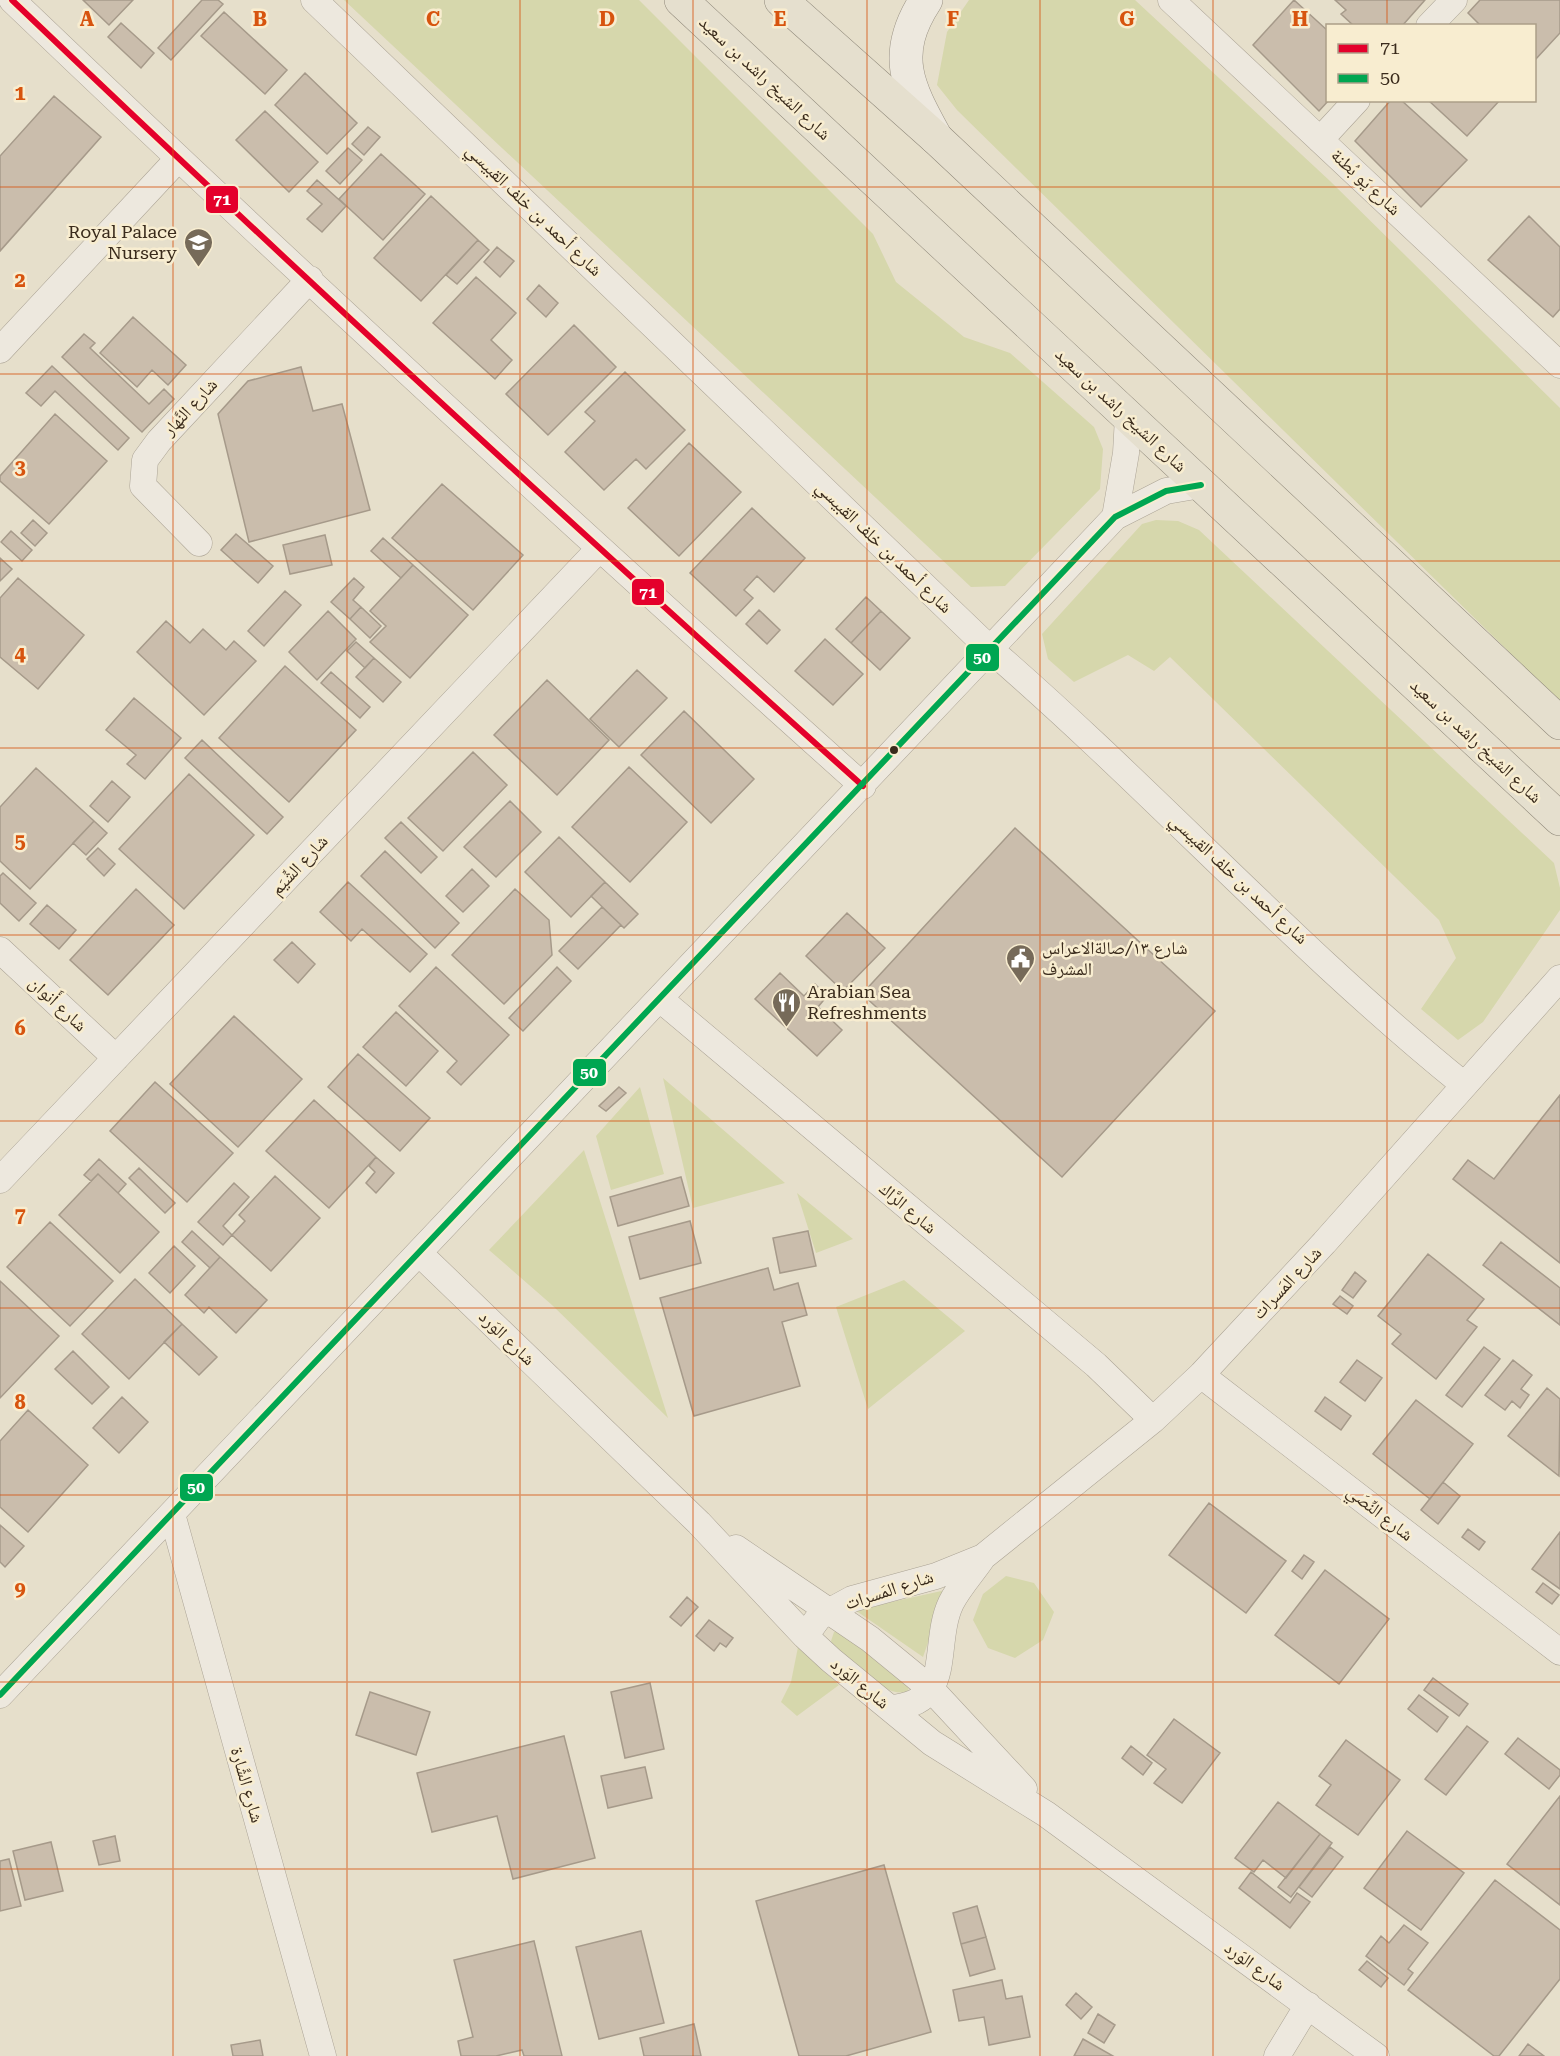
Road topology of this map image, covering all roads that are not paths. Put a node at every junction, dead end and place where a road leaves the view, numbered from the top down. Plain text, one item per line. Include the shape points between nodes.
1 (12, 0) edge
2 (314, 0) edge
3 (681, 0) edge
4 (781, 0) edge
5 (926, 0) edge
6 (1171, 0) edge
7 (1454, 0) edge
8 (1431, 24) edge
9 (1355, 102) edge
10 (937, 139) junction
11 (1320, 140) junction
12 (178, 159) junction
13 (310, 279) junction
14 (0, 350) edge
15 (1558, 360) edge
16 (1128, 417) junction
17 (1202, 485) junction
18 (1115, 517) junction
19 (199, 543) dead end
20 (599, 549) junction
21 (991, 650) junction
22 (1560, 723) edge
23 (862, 786) junction
24 (1558, 822) edge
25 (0, 950) edge
26 (1560, 978) edge
27 (660, 999) junction
28 (116, 1058) junction
29 (1463, 1084) junction
30 (0, 1180) edge
31 (419, 1253) junction
32 (1201, 1375) junction
33 (1153, 1420) junction
34 (172, 1514) junction
35 (699, 1523) junction
36 (983, 1557) junction
37 (830, 1610) junction
38 (805, 1636) junction
39 (1560, 1652) edge
40 (931, 1689) junction
41 (0, 1695) edge
42 (891, 1708) junction
43 (1046, 1814) junction
44 (1308, 2004) junction
45 (323, 2056) edge
46 (1277, 2056) edge
47 (1376, 2056) edge

1 - 12 street
2 - 21 street, شارع أحمد بن خلف القبيسي
3 - 16 main road, شارع الشيخ راشد بن سعيد
4 - 10 main road
5 - 10 street via 908,42 906,74
6 - 11 street, شارع يَو بُطنة
7 - 8 street
9 - 11 street
10 - 22 main road
11 - 15 street, شارع يَو بُطنة
12 - 13 street
12 - 14 street
13 - 19 street, شارع النَّهار via 145,460 143,486
13 - 20 street
16 - 17 main road, شارع الشيخ راشد بن سعيد
16 - 18 street
17 - 18 street via 1166,491
17 - 24 main road, شارع الشيخ راشد بن سعيد
18 - 21 street
20 - 23 street
20 - 28 street, شارع الشِّيَم
21 - 23 street
21 - 29 street, شارع أحمد بن خلف القبيسي via 1053,703 1399,1030
23 - 27 street
25 - 28 street, شارع أَنوان
26 - 29 street, شارع المَسرات
27 - 31 street
27 - 33 street, شارع الرَّاك via 1096,1365
28 - 30 street, شارع الشِّيَم
29 - 32 street, شارع المَسرات via 1324,1243
31 - 34 street
31 - 35 street, شارع الوَرد
32 - 33 street, شارع المَسرات
32 - 39 street, شارع النِّصَي
33 - 36 street, شارع المَسرات
34 - 41 street
34 - 45 street, شارع الشَّارة
35 - 37 street, شارع الوَرد
35 - 38 street, شارع الوَرد
36 - 37 street, شارع المَسرات via 936,1576 852,1599
36 - 40 street, شارع المَسرات via 951,1603 942,1632 937,1677
37 - 38 street, شارع المَسرات via 819,1617
37 - 40 street, شارع الوَرد
38 - 42 street, شارع الوَرد
40 - 42 street via 916,1703
40 - 43 street, شارع الوَرد
42 - 43 street, شارع الوَرد via 932,1743
43 - 44 street, شارع الوَرد
44 - 46 street
44 - 47 street, شارع الوَرد

